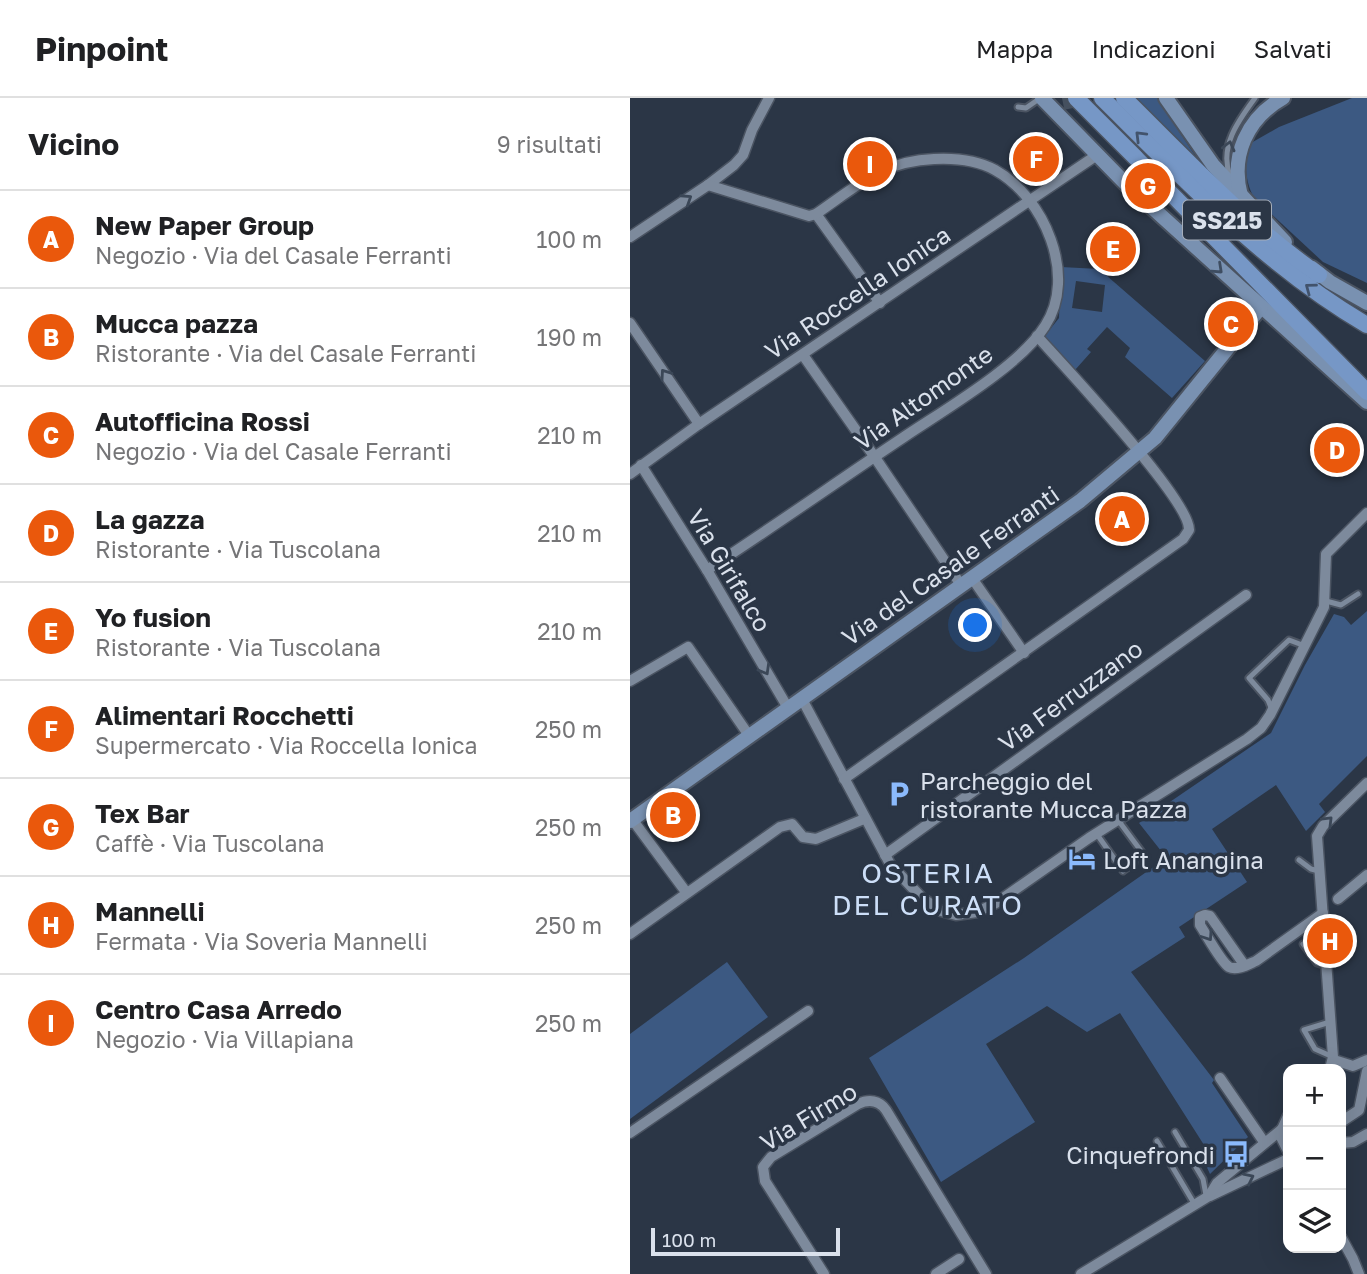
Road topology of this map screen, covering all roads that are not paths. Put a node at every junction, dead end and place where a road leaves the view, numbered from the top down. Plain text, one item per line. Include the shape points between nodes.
1 (769, 98) edge
2 (1102, 98) edge
3 (1124, 98) edge
4 (1166, 98) edge
5 (1255, 98) edge
6 (1283, 98) edge
7 (1042, 99) edge
8 (1069, 101) edge
9 (1270, 104) edge
10 (1018, 107) dead end
11 (1097, 155) junction
12 (708, 185) junction
13 (1029, 200) junction
14 (1241, 204) junction
15 (817, 214) junction
16 (630, 237) edge
17 (1319, 275) joint
18 (880, 303) junction
19 (1367, 303) edge
20 (1261, 307) junction
21 (630, 323) edge
22 (1367, 325) edge
23 (1038, 336) junction
24 (803, 355) junction
25 (1367, 392) edge
26 (1367, 402) edge
27 (699, 424) junction
28 (1139, 453) junction
29 (874, 456) junction
30 (641, 465) junction
31 (630, 474) edge
32 (1367, 513) edge
33 (707, 570) junction
34 (966, 581) junction
35 (1358, 594) dead end
36 (1247, 595) dead end
37 (1326, 601) junction
38 (1305, 646) junction
39 (1024, 653) junction
40 (630, 681) edge
41 (802, 699) junction
42 (788, 708) junction
43 (1272, 711) junction
44 (750, 737) junction
45 (844, 779) junction
46 (1367, 783) edge
47 (864, 819) junction
48 (631, 820) edge
49 (1118, 820) junction
50 (1096, 834) junction
51 (885, 855) junction
52 (1299, 860) dead end
53 (1319, 871) junction
54 (1367, 875) edge
55 (686, 892) junction
56 (1338, 899) dead end
57 (1323, 913) junction
58 (630, 934) edge
59 (1303, 944) dead end
60 (1245, 966) junction
61 (1326, 966) junction
62 (808, 1011) dead end
63 (1330, 1022) junction
64 (1367, 1060) edge
65 (1332, 1062) edge
66 (1367, 1071) edge
67 (1220, 1078) dead end
68 (1346, 1119) edge
69 (1282, 1129) joint
70 (1175, 1132) dead end
71 (630, 1133) edge
72 (1367, 1134) edge
73 (1157, 1140) dead end
74 (1283, 1141) edge
75 (1264, 1142) junction
76 (1346, 1143) edge
77 (1283, 1161) edge
78 (1208, 1197) junction
79 (1195, 1205) junction
80 (1346, 1246) edge
81 (959, 1259) dead end
82 (824, 1274) edge
83 (936, 1274) edge
84 (986, 1274) edge
85 (1081, 1274) edge
86 (1359, 1274) edge

1 - 12 street via 740,158
22 -> 2 main road, SS215 via 1250,241
3 - 14 main road
4 - 14 street
14 -> 5 lane via 1227,168 1227,151 1232,134
6 - 9 street
7 - 8 street
7 - 10 lane
7 - 11 street
8 - 25 main road, SS215, bridge via 1135,157
9 - 14 street via 1252,124 1239,150 1236,172
11 - 13 street, Via Roccella Ionica
11 -> 20 street
12 - 15 street via 801,216
16 -> 12 street
13 - 15 street, Via Altomonte via 989,167 932,159 883,169
13 - 18 street, Via Roccella Ionica
13 - 23 street, Via Altomonte via 1057,260 1055,301
14 - 17 main road via 1277,244
15 - 18 street
17 - 19 street
18 - 24 street, Via Roccella Ionica
20 - 26 street
20 - 28 street, Via del Casale Ferranti
27 -> 21 street
23 - 28 street
23 - 29 street, Via Altomonte via 990,377
24 - 27 street, Via Roccella Ionica
24 - 29 street
27 - 30 street, Via Roccella Ionica
28 - 34 street, Via del Casale Ferranti
28 - 39 street via 1182,509 1190,523 1188,533
29 - 33 street, Via Altomonte
29 - 34 street
30 - 31 street
30 - 33 street, Via Girifalco
32 - 37 street via 1326,554
33 -> 42 street, Via Girifalco
34 - 39 street
34 - 41 street, Via del Casale Ferranti
35 - 37 lane via 1341,605
36 - 51 street, Via Ferruzzano
37 - 38 street
38 - 43 street
38 - 43 lane via 1289,640 1249,678
39 - 45 street
40 - 44 street via 688,647
41 - 42 street, Via del Casale Ferranti
41 - 45 street
42 - 44 street, Via del Casale Ferranti
43 - 49 street via 1247,739
44 - 48 street, Via del Casale Ferranti
45 - 47 street
53 -> 46 street via 1319,831
47 - 51 street
47 - 55 street via 816,839 785,824
48 - 55 street
49 - 50 street
49 - 50 lane via 1144,855 1123,870
50 - 51 street via 992,906 965,915 948,913 921,897
52 - 53 lane
53 - 57 street
54 - 56 street
55 - 58 street
57 - 60 street
57 - 61 street
59 - 61 lane via 1317,963
60 -> 60 street via 1210,916 1200,917 1200,925 1227,965
61 - 63 street
62 - 71 street
63 - 65 street
63 - 65 lane via 1304,1030 1315,1049
64 - 65 street via 1353,1066
66 - 68 street via 1359,1110
67 - 75 street
69 - 74 street
69 - 75 street
70 - 78 lane via 1203,1179
72 - 76 street
73 - 79 lane
75 - 78 street via 1217,1183
78 -> 77 street
78 - 79 street
79 - 85 street
80 - 86 street
81 - 83 street
82 - 84 street, Via Firmo via 765,1181 763,1167 771,1157 858,1104 874,1101 886,1110

